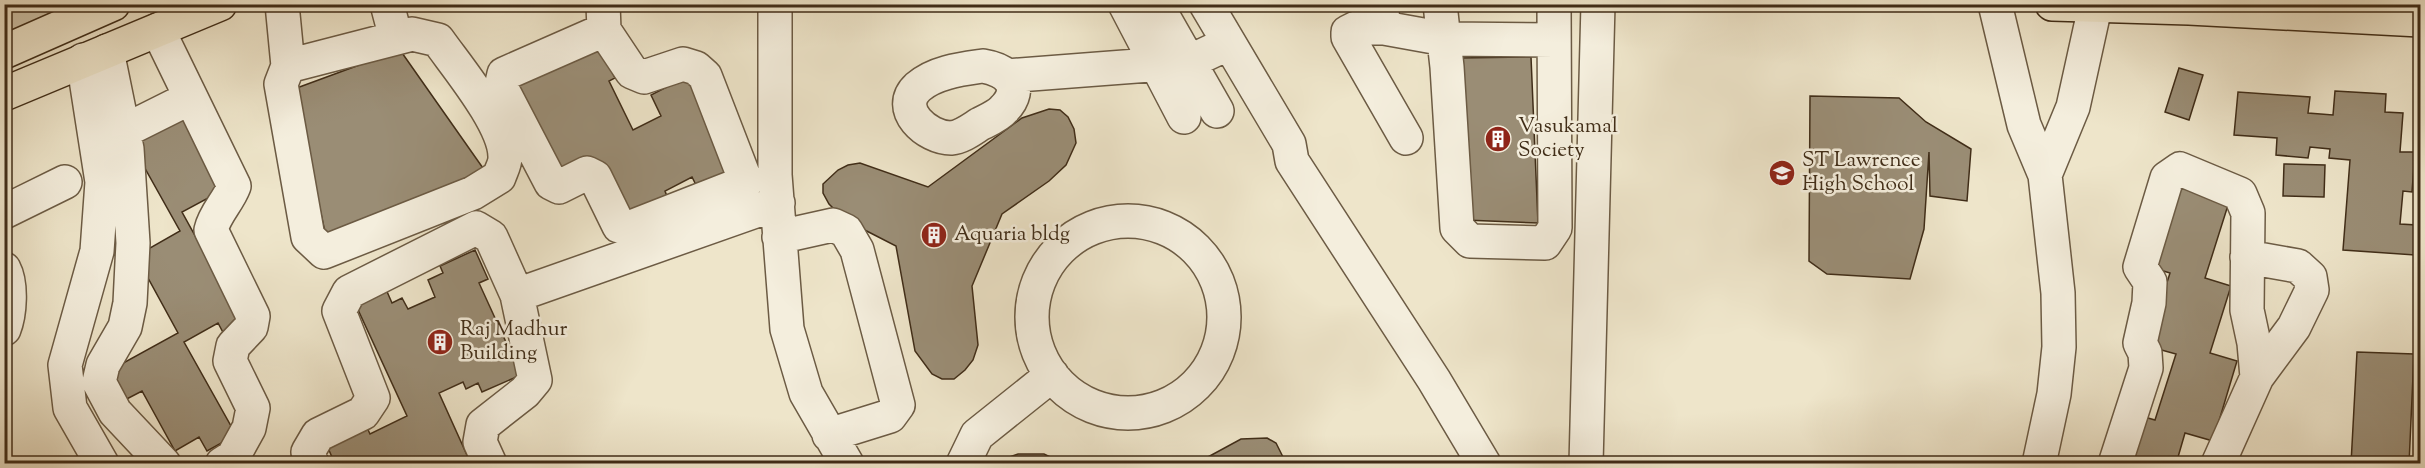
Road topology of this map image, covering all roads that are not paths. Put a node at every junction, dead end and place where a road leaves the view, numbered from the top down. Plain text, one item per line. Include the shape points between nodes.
1 (113, 4) edge
2 (220, 4) edge
3 (282, 4) edge
4 (387, 4) edge
5 (775, 4) edge
6 (1125, 4) edge
7 (1156, 4) edge
8 (1189, 4) edge
9 (1206, 4) edge
10 (1440, 4) edge
11 (1554, 4) edge
12 (1598, 4) edge
13 (1995, 4) edge
14 (2052, 4) edge
15 (2189, 6) edge
16 (2095, 7) junction
17 (1382, 16) edge
18 (603, 17) edge
19 (2421, 20) edge
20 (158, 30) junction
21 (396, 38) junction
22 (1444, 39) junction
23 (1554, 40) junction
24 (1211, 51) junction
25 (4, 52) edge
26 (95, 55) junction
27 (288, 66) junction
28 (1157, 66) junction
29 (1007, 76) dead end
30 (4, 94) edge
31 (190, 98) junction
32 (1217, 111) dead end
33 (1184, 117) dead end
34 (124, 131) junction
35 (1406, 138) dead end
36 (2045, 175) junction
37 (65, 182) dead end
38 (766, 187) junction
39 (4, 212) edge
40 (779, 237) junction
41 (2247, 257) junction
42 (4, 269) edge
43 (517, 295) junction
44 (4, 329) edge
45 (1052, 375) junction
46 (2257, 377) junction
47 (829, 435) junction
48 (102, 464) edge
49 (164, 464) edge
50 (222, 464) edge
51 (312, 464) edge
52 (490, 464) edge
53 (847, 464) edge
54 (963, 464) edge
55 (1484, 464) edge
56 (1586, 464) edge
57 (2039, 464) edge
58 (2115, 464) edge
59 (2218, 464) edge

1 - 25 main road
2 - 20 main road
3 - 27 street
4 - 21 street
5 - 38 street
6 - 28 street
7 - 24 street
8 - 24 street
9 - 24 street
10 - 22 street
11 - 23 street
12 - 56 street
13 - 36 street via 2024,125
14 - 16 main road
15 - 16 main road
15 - 19 main road
16 - 36 street via 2073,107
17 - 22 street
17 - 35 street via 1348,32 1348,37
18 - 38 street via 632,72 644,77 683,64 705,76
18 - 38 street via 504,74 501,87 551,183 559,187 587,172 595,177 619,226 631,227
20 - 26 main road
20 - 31 street
21 - 27 street
21 - 27 street via 412,34 438,40 492,116 505,160 499,177 472,193 324,252 309,237 306,225 281,84
22 - 23 street
22 - 23 street via 1457,228 1470,241 1545,243 1555,228
24 - 28 street
24 - 32 street
24 - 55 street via 1289,144 1292,161
26 - 30 main road
26 - 34 street
26 - 48 street via 102,182 97,251 65,365 70,408
28 - 29 street
28 - 33 street
31 - 34 street
31 - 50 street via 234,186 211,230 253,316 251,327 233,346 230,361 253,408 249,428 233,457
34 - 49 street via 134,243 130,303 126,327 103,365 99,382 115,412
36 - 57 street via 2058,293 2059,347
37 - 39 street
38 - 40 street
38 - 43 street
40 - 47 street via 787,329 806,393
40 - 47 street via 833,225 846,231 857,250 898,405 890,416
41 - 46 street via 2247,310
41 - 46 street via 2298,266 2310,277 2312,290 2294,327
41 - 58 street via 2248,213 2240,194 2180,169 2167,178 2140,267 2150,282 2150,303 2140,343 2146,368
42 - 44 street via 8,276 8,320
43 - 51 street via 490,237 476,228 349,292 339,311 373,398 363,413 318,435 308,452
43 - 52 street via 535,380 483,425 480,442
45 - 45 street via 1036,347 1032,307 1045,270 1071,240 1107,223 1148,222 1185,238 1212,268 1224,306 1220,346 1211,365 1184,395 1147,411 1107,411 1071,394
45 - 54 street via 977,435
46 - 59 street
47 - 53 street

